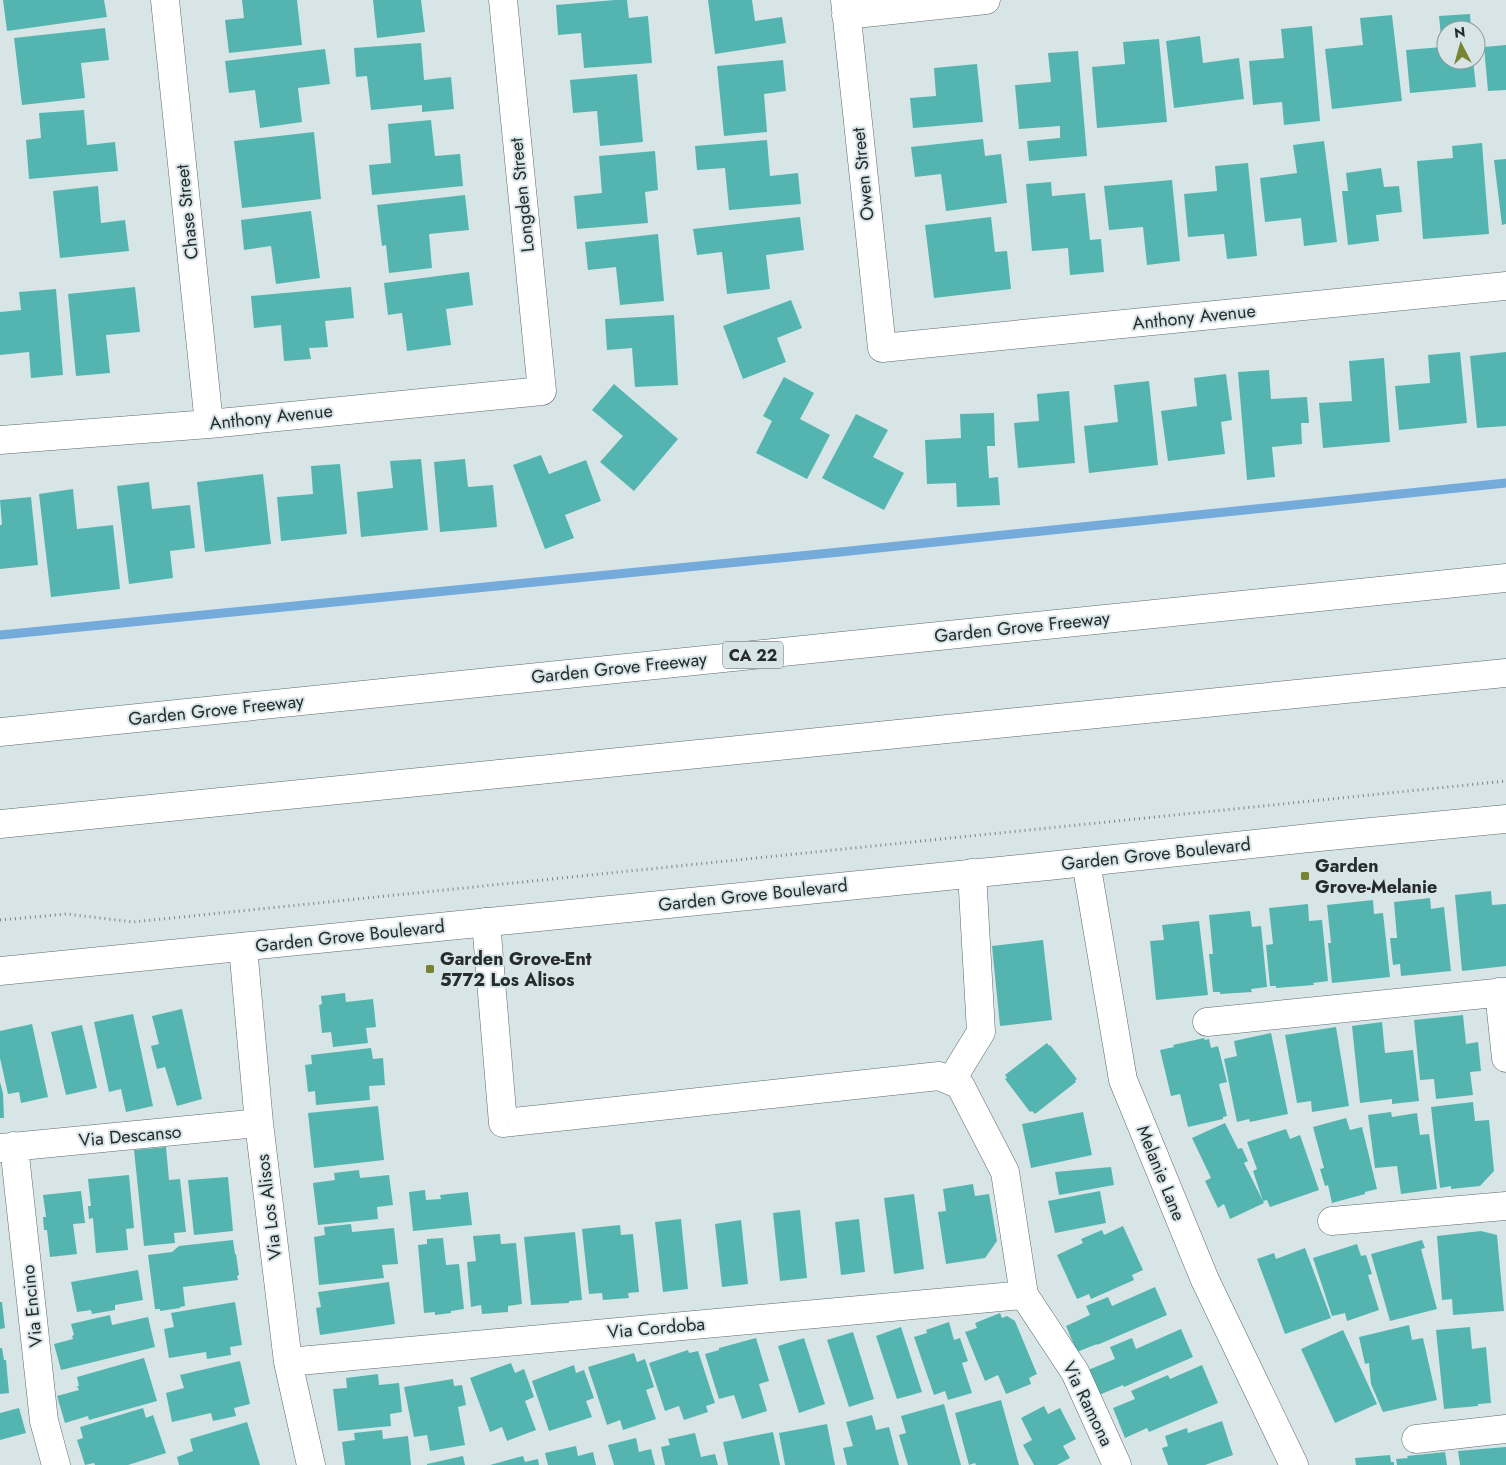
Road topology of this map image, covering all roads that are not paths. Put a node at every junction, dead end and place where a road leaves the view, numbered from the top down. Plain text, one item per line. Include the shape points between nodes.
1 (165, 0) edge
2 (503, 0) edge
3 (986, 0) edge
4 (846, 7) edge
5 (1506, 286) edge
6 (882, 348) joint
7 (542, 390) joint
8 (209, 424) junction
9 (0, 440) edge
10 (1506, 578) edge
11 (1506, 672) edge
12 (0, 732) edge
13 (1506, 819) edge
14 (0, 824) edge
15 (1086, 862) junction
16 (972, 873) junction
17 (486, 922) junction
18 (243, 947) junction
19 (0, 971) edge
20 (1503, 992) edge
21 (1207, 1022) dead end
22 (1506, 1058) edge
23 (951, 1081) junction
24 (259, 1123) junction
25 (7, 1147) edge
26 (1506, 1206) edge
27 (1332, 1221) dead end
28 (1024, 1295) junction
29 (288, 1362) junction
30 (1506, 1429) edge
31 (1416, 1439) dead end
32 (56, 1465) edge
33 (310, 1465) edge
34 (1117, 1465) edge
35 (1294, 1465) edge

1 - 8 main road, Chase Street
2 - 7 main road, Longden Street
3 - 4 main road
4 - 6 main road, Owen Street
5 - 6 main road, Anthony Avenue
7 - 8 main road, Anthony Avenue
8 - 9 main road, Anthony Avenue
10 - 12 main road, Garden Grove Freeway / CA 22
11 - 14 main road
13 - 15 main road, Garden Grove Boulevard
15 - 16 main road, Garden Grove Boulevard
15 - 35 main road, Melanie Lane via 1123,1080 1205,1280
16 - 17 main road, Garden Grove Boulevard
16 - 23 main road via 981,1032
17 - 18 main road, Garden Grove Boulevard
17 - 23 main road via 503,1123 939,1076
18 - 19 main road, Garden Grove Boulevard
18 - 24 main road, Via Los Alisos
20 - 21 main road
20 - 22 main road
23 - 28 main road via 960,1085 1005,1172
24 - 25 main road, Via Descanso
24 - 29 main road, Via Los Alisos
25 - 32 main road, Via Encino via 44,1421
26 - 27 main road
28 - 29 main road, Via Cordoba
28 - 34 main road, Via Ramona via 1075,1372
29 - 33 main road, Via Los Alisos
30 - 31 main road

